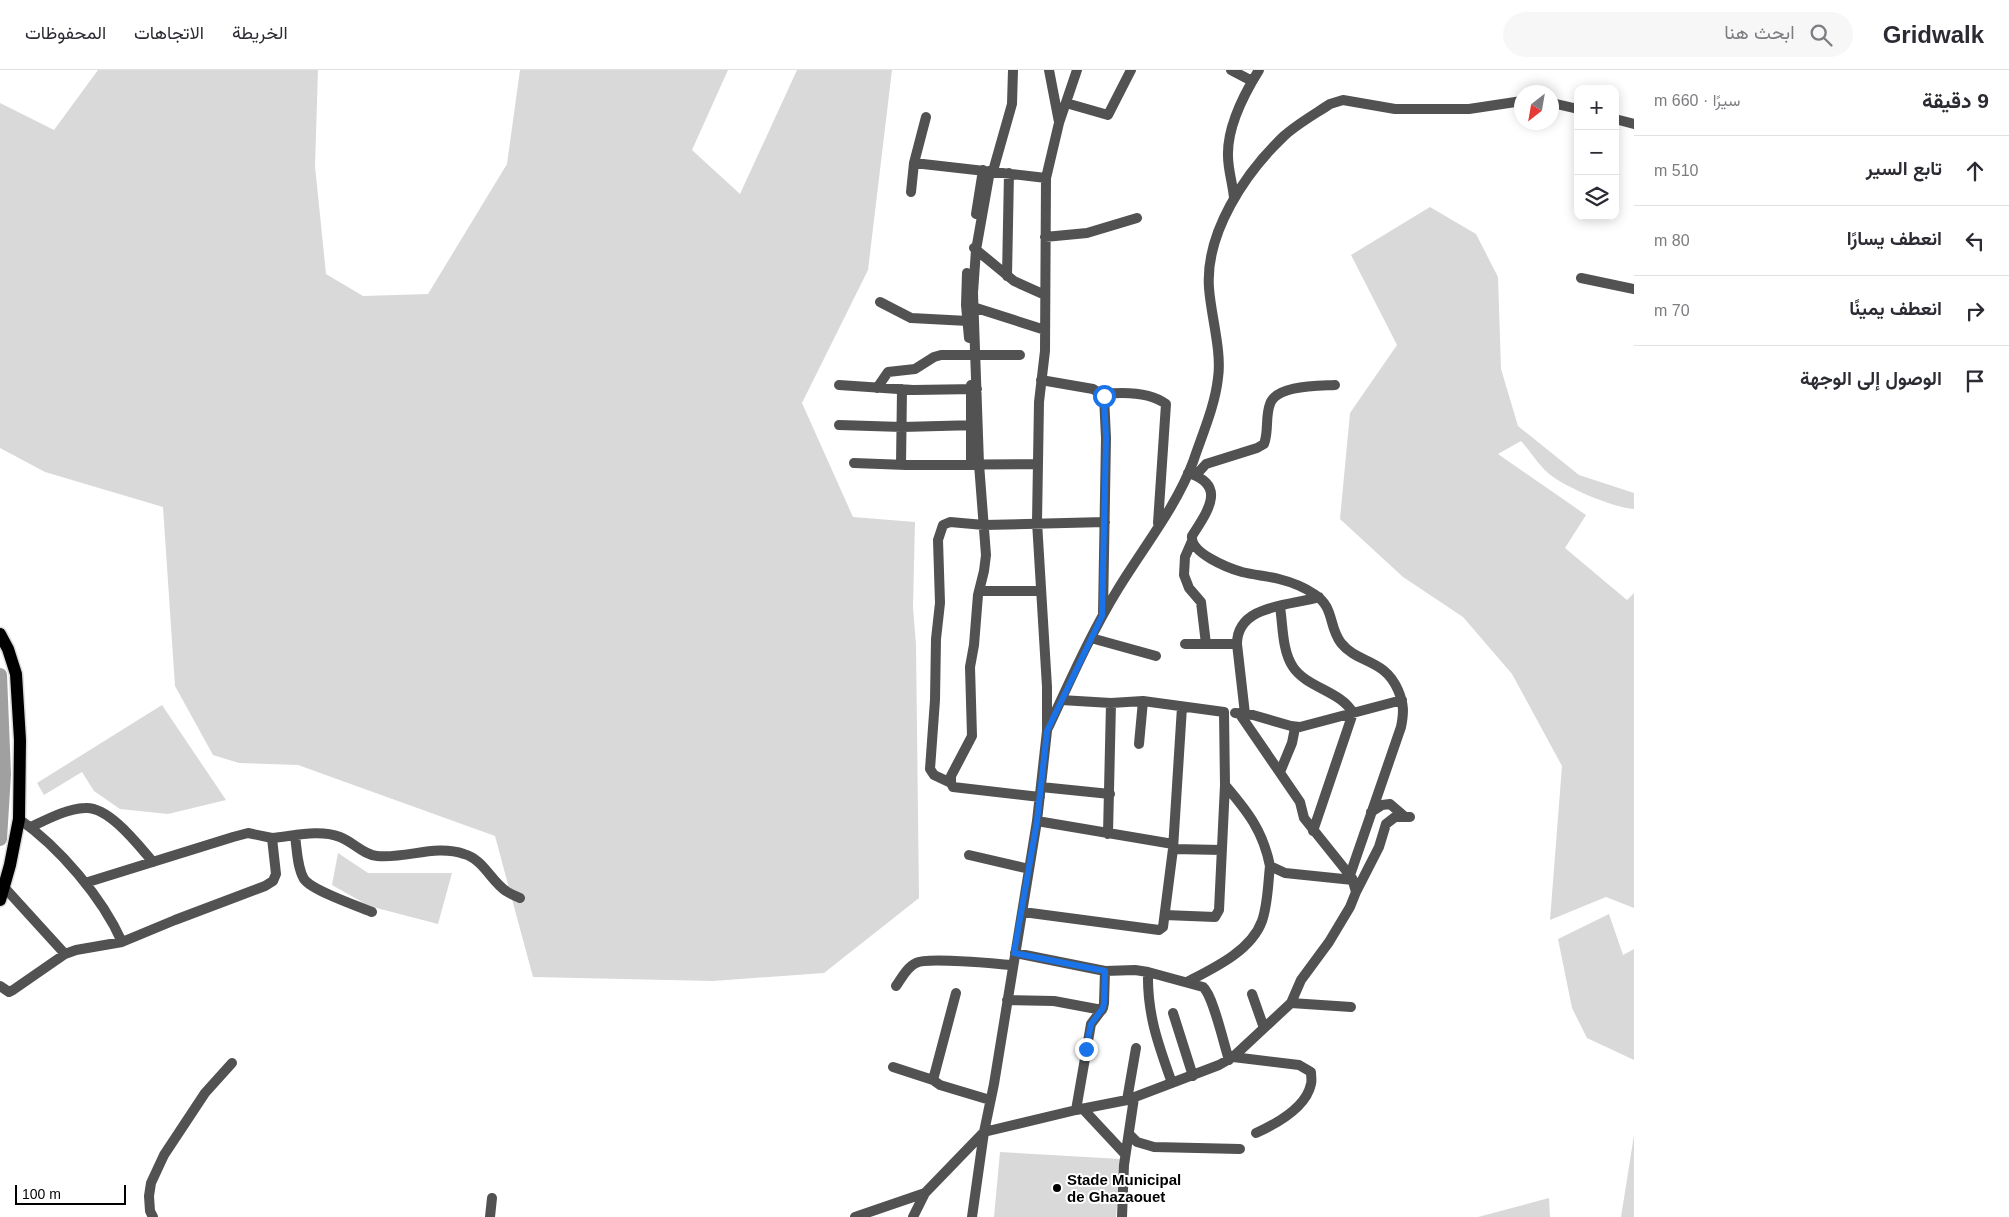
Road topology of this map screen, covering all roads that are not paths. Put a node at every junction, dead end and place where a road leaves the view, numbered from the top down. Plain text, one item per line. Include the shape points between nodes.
1 (1013, 70) edge
2 (1049, 70) edge
3 (1077, 70) edge
4 (1131, 70) edge
5 (1231, 70) edge
6 (1259, 70) edge
7 (1252, 80) junction
8 (1514, 102) edge
9 (1066, 103) junction
10 (1559, 105) edge
11 (1574, 108) edge
12 (926, 117) dead end
13 (1619, 120) edge
14 (1059, 123) junction
15 (1634, 124) edge
16 (914, 163) junction
17 (989, 171) junction
18 (1009, 174) junction
19 (1046, 178) junction
20 (911, 192) dead end
21 (1234, 198) junction
22 (1137, 218) dead end
23 (1045, 236) junction
24 (974, 248) junction
25 (1007, 276) junction
26 (1581, 278) dead end
27 (1634, 289) edge
28 (1045, 295) junction
29 (880, 302) dead end
30 (970, 306) junction
31 (968, 321) junction
32 (1045, 330) junction
33 (973, 355) junction
34 (1020, 355) dead end
35 (1041, 380) junction
36 (839, 385) dead end
37 (1335, 386) dead end
38 (877, 388) junction
39 (902, 389) junction
40 (974, 389) junction
41 (1103, 394) junction
42 (839, 425) dead end
43 (975, 425) junction
44 (902, 427) junction
45 (854, 463) dead end
46 (975, 464) junction
47 (1038, 464) junction
48 (901, 465) junction
49 (1192, 474) junction
50 (1159, 500) junction
51 (1166, 512) junction
52 (1038, 522) junction
53 (1105, 522) junction
54 (1158, 524) junction
55 (984, 525) junction
56 (1192, 541) junction
57 (979, 590) junction
58 (1040, 591) junction
59 (1319, 598) junction
60 (1280, 607) junction
61 (1102, 616) junction
62 (0, 634) edge
63 (1091, 638) junction
64 (1185, 644) dead end
65 (1206, 644) junction
66 (1237, 644) junction
67 (1156, 656) dead end
68 (1047, 694) junction
69 (1063, 696) junction
70 (1402, 700) junction
71 (1143, 702) junction
72 (1111, 703) junction
73 (1182, 707) junction
74 (1224, 712) junction
75 (1242, 713) junction
76 (1353, 713) junction
77 (1295, 728) junction
78 (1047, 731) junction
79 (1139, 744) dead end
80 (1280, 772) junction
81 (951, 783) junction
82 (1225, 785) junction
83 (1041, 787) junction
84 (1110, 794) junction
85 (1040, 798) junction
86 (1371, 812) junction
87 (19, 819) junction
88 (1037, 821) junction
89 (31, 827) junction
90 (1313, 831) junction
91 (1108, 834) junction
92 (295, 836) junction
93 (272, 838) junction
94 (1173, 847) junction
95 (1222, 850) junction
96 (969, 855) dead end
97 (153, 862) junction
98 (1270, 866) junction
99 (1029, 869) junction
100 (1351, 878) junction
101 (85, 884) junction
102 (4, 887) junction
103 (1356, 892) junction
104 (520, 898) dead end
105 (0, 900) edge
106 (372, 912) dead end
107 (1023, 912) junction
108 (1165, 915) junction
109 (122, 942) junction
110 (1014, 953) junction
111 (65, 954) junction
112 (1013, 965) junction
113 (1105, 971) junction
114 (1148, 972) junction
115 (1187, 982) junction
116 (0, 986) edge
117 (896, 986) dead end
118 (956, 993) dead end
119 (1252, 994) dead end
120 (1007, 1000) junction
121 (1291, 1003) junction
122 (1351, 1007) dead end
123 (1102, 1010) junction
124 (1173, 1013) dead end
125 (1264, 1028) junction
126 (1136, 1048) dead end
127 (1231, 1058) junction
128 (232, 1063) dead end
129 (893, 1067) dead end
130 (1193, 1076) junction
131 (934, 1080) junction
132 (1172, 1083) junction
133 (1130, 1099) junction
134 (990, 1100) junction
135 (1079, 1109) junction
136 (984, 1132) junction
137 (1256, 1133) dead end
138 (1129, 1134) junction
139 (1240, 1149) dead end
140 (1125, 1154) junction
141 (925, 1193) junction
142 (492, 1198) dead end
143 (860, 1216) edge
144 (153, 1217) edge
145 (490, 1217) edge
146 (913, 1217) edge
147 (972, 1217) edge
148 (1122, 1217) edge

1 - 17 street via 1009,116
2 - 14 street
3 - 9 street
4 - 9 street via 1108,115
5 - 7 street
6 - 7 street
7 - 21 street via 1230,136 1228,157
8 - 21 street via 1478,109 1388,109 1349,100 1338,101 1285,135
9 - 14 street
10 - 11 street
12 - 16 street
13 - 15 street
14 - 19 street
16 - 17 street
16 - 20 street
17 - 18 street
17 - 24 street
18 - 19 street
18 - 25 street
19 - 23 street
21 - 49 street via 1218,231 1209,269 1218,379
22 - 23 street via 1087,233
23 - 28 street
24 - 25 street
24 - 30 street
25 - 28 street
26 - 27 street
28 - 32 street
29 - 31 street via 911,318
30 - 31 street
30 - 32 street
30 - 33 street
31 - 33 street
32 - 35 street
33 - 34 street
33 - 38 street via 938,356 915,369 890,371
33 - 40 street
35 - 41 street via 1093,389
35 - 47 street
36 - 38 street
37 - 49 street via 1298,388 1274,397 1269,406 1264,444 1206,464
38 - 39 street
39 - 40 street
39 - 44 street
40 - 43 street
41 - 50 street via 1147,396 1166,404
41 - 53 street via 1106,412
42 - 44 street
43 - 44 street
43 - 46 street
44 - 48 street
45 - 48 street
46 - 47 street
46 - 48 street
46 - 55 street
47 - 52 street
49 - 51 street
49 - 56 street via 1207,482 1212,500
50 - 51 street
50 - 54 street
51 - 54 street
52 - 53 street
52 - 55 street
52 - 58 street
53 - 61 street
54 - 61 street
55 - 57 street via 986,555
55 - 81 street via 950,522 943,525 938,540 940,603 930,769 934,775
56 - 59 street via 1201,552 1227,566 1288,582
56 - 65 street via 1184,575 1189,588 1201,602
57 - 58 street
57 - 81 street via 970,667 972,736 951,776
58 - 68 street
59 - 60 street
59 - 70 street via 1330,612 1341,643 1387,672
60 - 66 street via 1246,619 1240,627
60 - 76 street via 1288,657 1294,668 1349,706
61 - 63 street
62 - 87 main road via 16,674 20,740
63 - 67 street
63 - 69 street
64 - 65 street
65 - 66 street
66 - 75 street
68 - 69 street
68 - 78 street
69 - 72 street
69 - 78 street
70 - 76 street
70 - 86 street via 1401,727
71 - 72 street
71 - 73 street
71 - 79 street
72 - 84 street
73 - 74 street
73 - 94 street
74 - 75 street
74 - 82 street
75 - 77 street
75 - 80 street
76 - 77 street
76 - 90 street
77 - 80 street
78 - 83 street
80 - 90 street via 1300,802 1304,818
81 - 85 street via 954,787
82 - 95 street
82 - 98 street via 1264,842
83 - 84 street
83 - 85 street
84 - 91 street
85 - 88 street
86 - 100 street
86 - 103 street via 1390,804 1407,817 1395,817 1386,824 1379,848
87 - 89 street
87 - 102 main road
88 - 91 street
88 - 99 street
89 - 97 street via 63,812 87,807 103,812 114,821
89 - 101 street
90 - 100 street
91 - 94 street
92 - 93 street
92 - 104 street via 311,833 340,837 374,856 392,857 444,850 466,854 478,861 506,891
92 - 106 street via 301,872 306,881 321,891
93 - 97 street via 248,833
93 - 109 street via 276,874 270,884
94 - 95 street
94 - 108 street
95 - 108 street via 1219,910 1215,917
96 - 99 street
97 - 101 street
98 - 100 street via 1285,873
98 - 115 street via 1262,921 1254,935 1234,954
99 - 107 street
100 - 103 street
101 - 109 street via 114,924
102 - 105 main road
102 - 111 street
103 - 121 street via 1329,942 1300,980
107 - 108 street via 1159,930 1163,927
107 - 110 street
109 - 111 street
110 - 112 street
110 - 113 street
111 - 116 street via 9,992
112 - 117 street via 917,962 910,966
112 - 120 street
113 - 114 street
113 - 123 street
114 - 115 street
114 - 132 street via 1154,1036
115 - 127 street via 1207,990
118 - 131 street
119 - 125 street
120 - 123 street via 1054,1001
120 - 134 street
121 - 122 street
121 - 125 street
123 - 135 street via 1091,1024
124 - 130 street
125 - 127 street
126 - 133 street
127 - 130 street
127 - 137 street via 1300,1065 1311,1072 1312,1084 1302,1101 1272,1126
128 - 144 street via 205,1093 164,1155 150,1183 148,1196
129 - 131 street
130 - 132 street
131 - 134 street via 948,1088
132 - 133 street
133 - 135 street
133 - 138 street
134 - 136 street
135 - 136 street
135 - 140 street
136 - 141 street
136 - 147 street
138 - 139 street via 1137,1142 1154,1147
138 - 140 street
140 - 148 street
141 - 143 street
141 - 146 street
142 - 145 street

